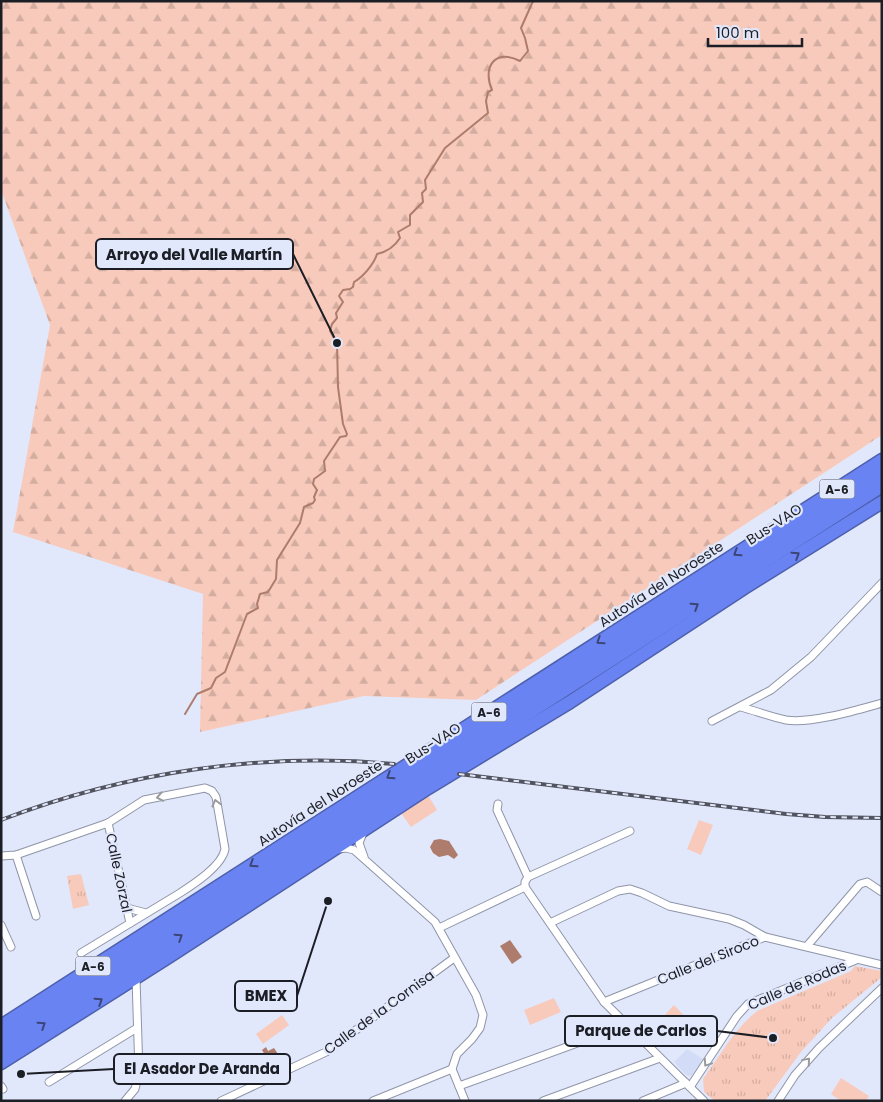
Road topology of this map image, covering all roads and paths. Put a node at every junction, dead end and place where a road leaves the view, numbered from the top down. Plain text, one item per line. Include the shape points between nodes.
1 (882, 460) edge
2 (882, 473) edge
3 (882, 486) edge
4 (882, 498) edge
5 (882, 502) edge
6 (817, 542) junction
7 (882, 583) edge
8 (744, 588) junction
9 (882, 703) edge
10 (741, 707) junction
11 (712, 722) dead end
12 (485, 741) junction
13 (498, 804) dead end
14 (383, 817) junction
15 (108, 824) junction
16 (630, 831) dead end
17 (16, 855) junction
18 (1, 856) edge
19 (365, 860) junction
20 (528, 877) junction
21 (279, 885) junction
22 (525, 887) junction
23 (882, 892) edge
24 (186, 907) junction
25 (127, 908) junction
26 (146, 913) junction
27 (36, 916) dead end
28 (130, 923) junction
29 (550, 923) junction
30 (1, 925) edge
31 (439, 928) junction
32 (765, 937) junction
33 (807, 946) junction
34 (11, 947) dead end
35 (81, 954) dead end
36 (454, 958) junction
37 (856, 960) junction
38 (882, 965) edge
39 (136, 978) junction
40 (124, 986) junction
41 (882, 988) edge
42 (136, 994) junction
43 (604, 1002) junction
44 (1, 1017) edge
45 (627, 1024) junction
46 (1, 1026) edge
47 (137, 1028) junction
48 (1, 1039) edge
49 (1, 1052) edge
50 (660, 1058) junction
51 (1, 1064) edge
52 (452, 1069) junction
53 (49, 1082) dead end
54 (688, 1085) junction
55 (459, 1086) junction
56 (125, 1101) edge
57 (221, 1101) edge
58 (373, 1101) edge
59 (465, 1101) edge
60 (542, 1101) edge
61 (643, 1101) edge
62 (704, 1101) edge
63 (778, 1101) edge

1 -> 24 highway, Autovía del Noroeste / A-6
2 - 48 highway, Bus-VAO
12 -> 3 highway, A-6
4 - 6 highway
5 - 6 highway
8 -> 6 highway
7 - 10 street via 811,658 771,690
8 - 12 highway via 512,731 494,741
8 - 14 highway via 570,702
9 - 10 street via 838,715 798,720
10 - 11 street
49 -> 12 highway, A-6
13 - 20 street via 497,810
14 - 19 street via 361,837 360,847
14 - 21 highway
15 - 17 street
15 - 25 street, Calle Zorzal
26 -> 15 street via 195,884 224,855 216,797 208,788 144,800
16 - 20 street
17 - 18 street
17 - 27 street
19 - 21 street via 351,849 341,848
19 - 31 street
20 - 22 street
21 - 39 highway
22 - 29 street
22 - 31 street
23 - 33 street via 870,883 860,884
24 - 44 highway via 177,907
24 - 46 highway, Autovía del Noroeste / A-6
25 - 26 street
25 - 28 street, Calle Zorzal
26 - 28 street
28 - 35 street
29 - 32 street, Calle del Siroco via 618,891 630,889 669,906 736,922
29 - 43 street
30 - 34 street
31 - 36 street
32 - 33 street
32 - 43 street, Calle del Siroco
33 - 37 street
36 - 52 street via 476,995 483,1015 480,1028 457,1054
36 - 57 street, Calle de la Cornisa via 326,1052
37 - 38 street
37 -> 54 street, Calle de Rodas via 748,1004
39 - 40 highway
39 - 42 street
40 - 42 street
51 -> 40 highway
63 -> 41 street via 818,1048
42 - 47 street
43 - 45 street
45 - 50 street
45 - 55 street
47 - 53 street
47 - 56 street via 139,1072 134,1089
50 - 54 street
50 - 60 street
52 - 55 street
52 - 58 street
54 - 61 street
54 - 62 street
55 - 59 street

